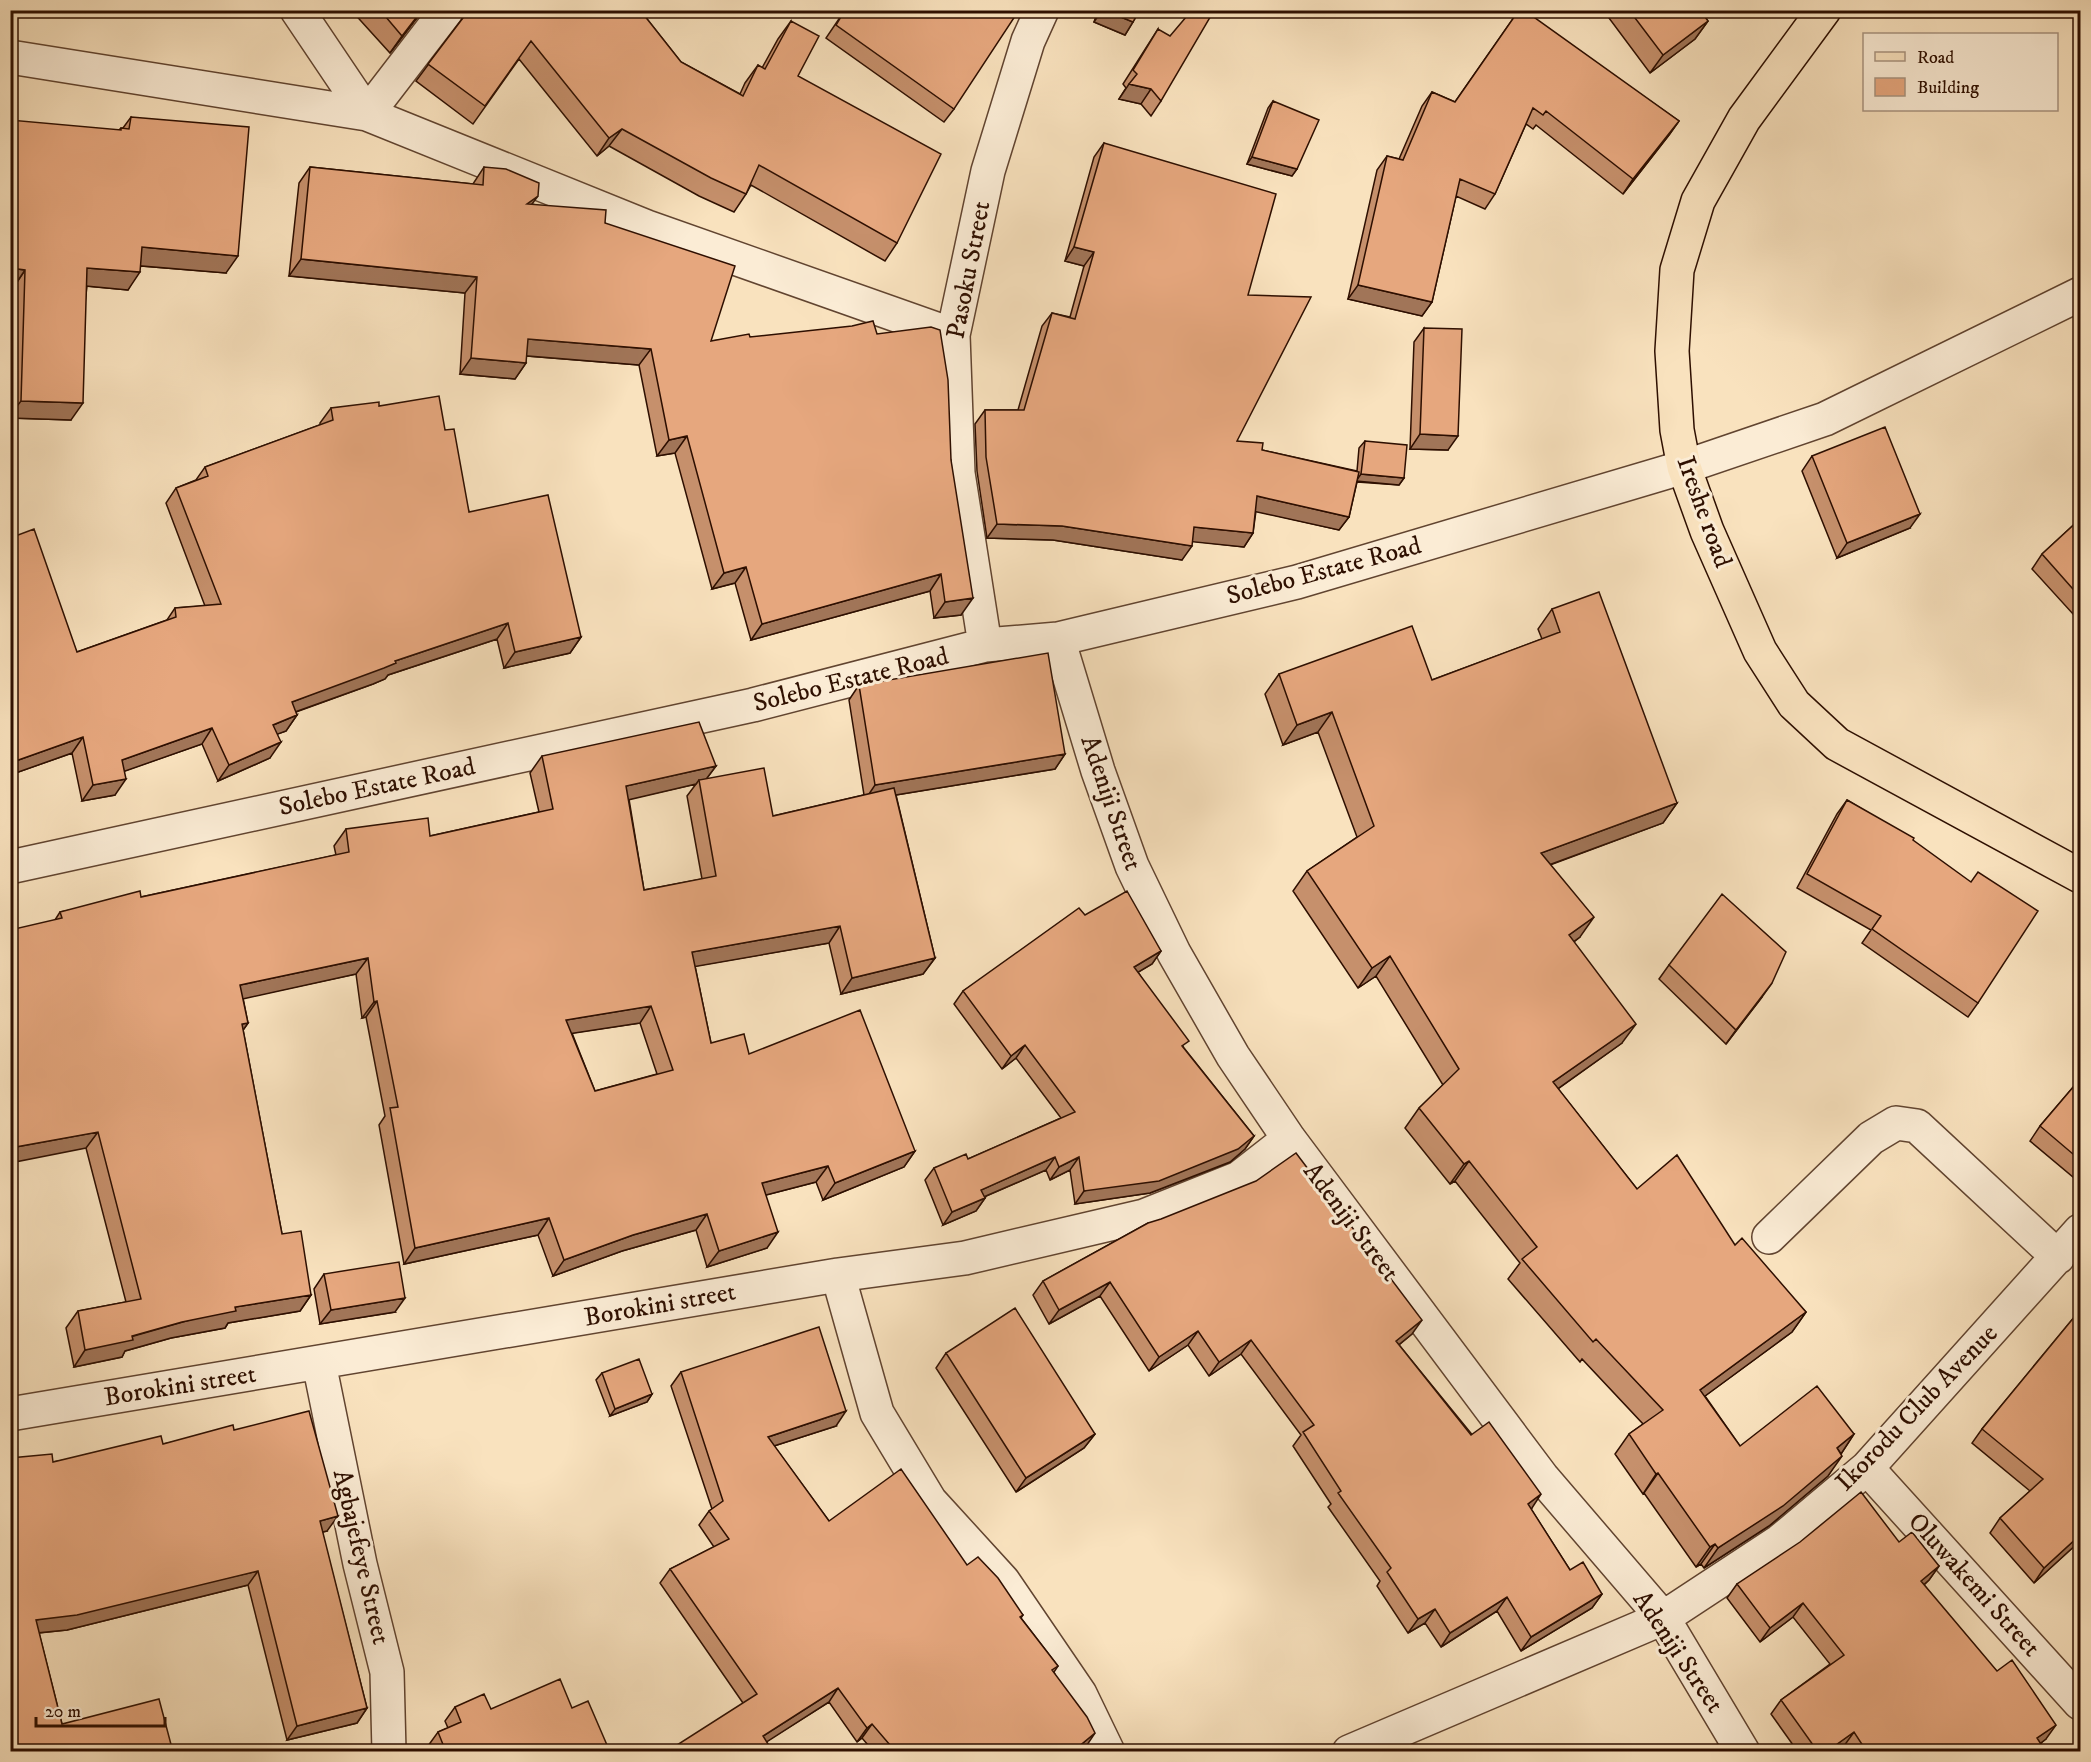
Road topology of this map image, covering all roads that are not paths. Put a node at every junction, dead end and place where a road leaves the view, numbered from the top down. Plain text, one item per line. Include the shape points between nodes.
1 (297, 10) edge
2 (447, 10) edge
3 (1042, 10) edge
4 (1824, 10) edge
5 (10, 57) edge
6 (367, 114) junction
7 (2080, 294) edge
8 (953, 335) junction
9 (1684, 467) junction
10 (1058, 639) junction
11 (985, 645) junction
12 (10, 867) edge
13 (2080, 876) edge
14 (1289, 1139) junction
15 (2080, 1231) edge
16 (1769, 1237) dead end
17 (2058, 1257) junction
18 (838, 1275) junction
19 (319, 1363) junction
20 (10, 1414) edge
21 (1867, 1468) junction
22 (1663, 1618) junction
23 (2080, 1703) edge
24 (389, 1752) edge
25 (1108, 1752) edge
26 (1349, 1752) edge
27 (1743, 1752) edge

1 - 6 street
2 - 6 street
3 - 8 street, Pasoku Street via 1028,41 988,171
4 - 9 main road, Ireshe road via 1744,119 1698,201 1677,270 1672,351 1677,430
5 - 6 street
6 - 8 street via 647,226
7 - 9 street, Solebo Estate Road via 1825,419
8 - 11 street, Pasoku Street via 958,473
9 - 10 street, Solebo Estate Road via 1297,582
9 - 13 main road, Ireshe road via 1707,531 1760,651 1794,704 1837,744
10 - 11 street, Solebo Estate Road
10 - 14 street, Adeniji Street via 1132,866 1174,953 1227,1046
11 - 12 street, Solebo Estate Road via 753,705
14 - 18 street, Borokini street via 1239,1178 1144,1215 965,1258
14 - 22 street, Adeniji Street via 1542,1477
15 - 17 street, Ikorodu Club Avenue
16 - 17 street via 1871,1138 1896,1123 1917,1126
17 - 21 street, Ikorodu Club Avenue
18 - 19 street, Borokini street
18 - 25 street via 877,1413 930,1501 1003,1581 1080,1694
19 - 20 street, Borokini street
19 - 24 street, Agbajefeye Street via 360,1564 387,1672
21 - 22 street, Ikorodu Club Avenue via 1780,1541
21 - 23 street, Oluwakemi Street
22 - 26 street, Ikorodu Club Avenue
22 - 27 street, Adeniji Street

